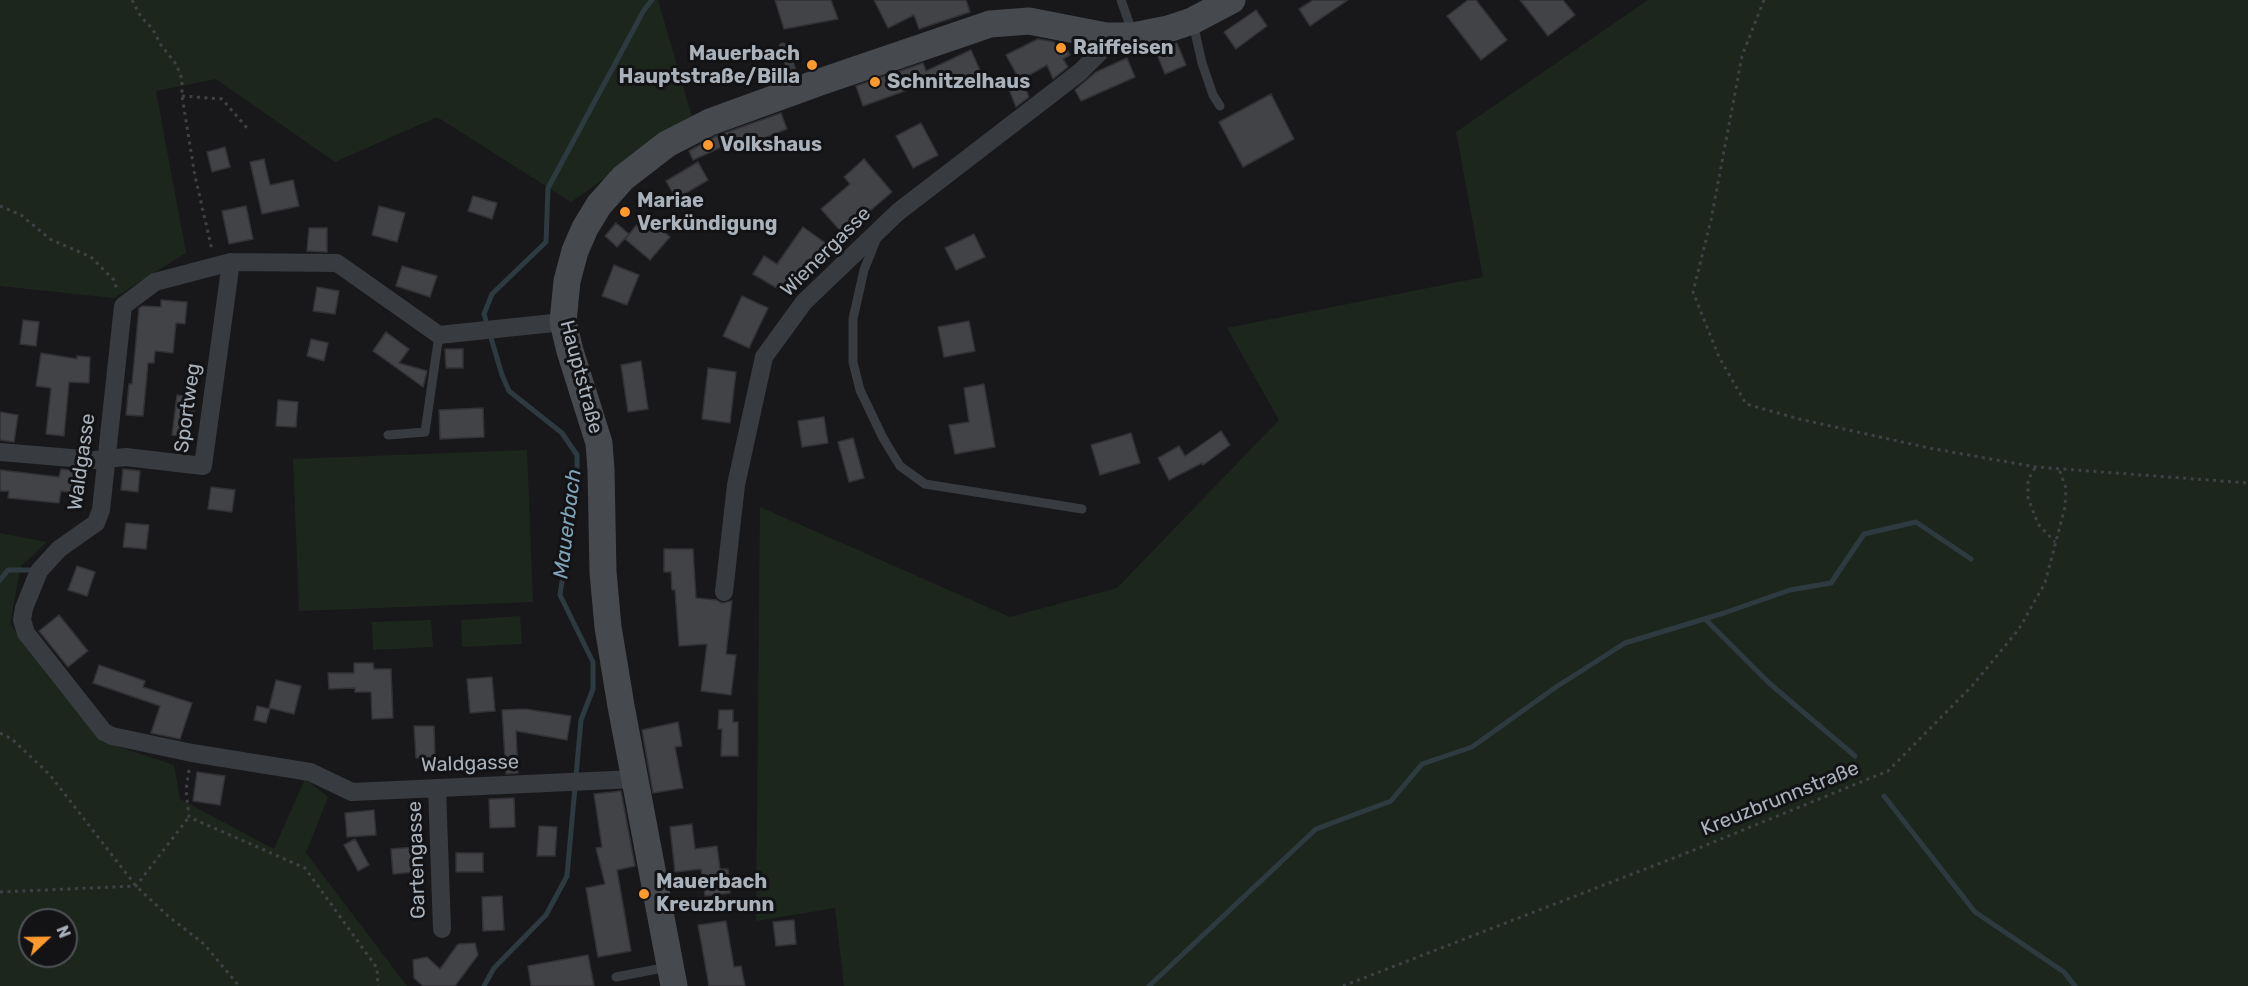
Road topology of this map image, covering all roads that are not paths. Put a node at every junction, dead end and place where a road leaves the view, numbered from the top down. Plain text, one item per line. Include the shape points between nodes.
1 (1121, 0) edge
2 (1232, 0) edge
3 (1192, 21) junction
4 (1124, 36) junction
5 (783, 47) dead end
6 (799, 90) junction
7 (1220, 106) dead end
8 (880, 229) junction
9 (224, 264) junction
10 (563, 322) junction
11 (439, 335) junction
12 (388, 435) dead end
13 (0, 452) edge
14 (108, 459) junction
15 (1082, 509) dead end
16 (724, 592) dead end
17 (635, 779) junction
18 (436, 788) junction
19 (442, 929) dead end
20 (672, 976) edge
21 (616, 977) dead end

1 - 4 lane
2 - 3 main road, Hauptstraße
3 - 4 main road, Hauptstraße
3 - 7 lane via 1202,63
4 - 6 main road, Hauptstraße via 1047,23 999,22
4 - 8 street, Wienergasse
5 - 6 lane
6 - 10 main road, Hauptstraße via 684,134 623,178 599,205 580,239 567,281
8 - 15 lane via 864,270 853,319 853,363 860,390 900,466 925,484
8 - 16 street, Wienergasse via 804,302 764,357 736,485
9 - 11 street via 337,263
9 - 14 street, Waldgasse via 155,282 123,306
9 - 14 street, Sportweg via 203,466 126,457
10 - 11 street
10 - 17 main road, Hauptstraße via 599,443 606,605
11 - 12 lane via 425,432
13 - 14 street
14 - 18 street, Waldgasse via 96,523 48,559 39,571 22,620 26,633 104,732 192,753 310,772 351,792
17 - 18 street, Waldgasse
17 - 20 main road, Hauptstraße
18 - 19 street, Gartengasse
20 - 21 lane

